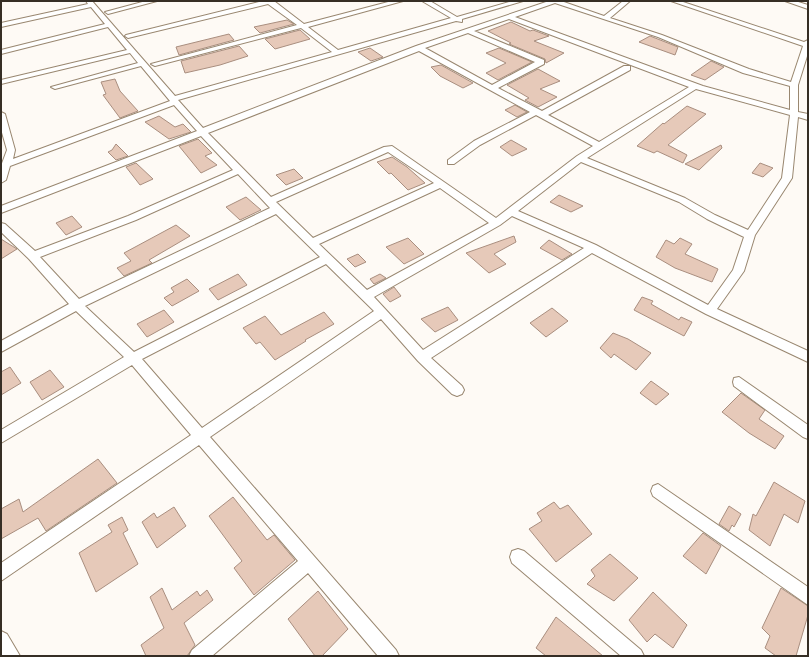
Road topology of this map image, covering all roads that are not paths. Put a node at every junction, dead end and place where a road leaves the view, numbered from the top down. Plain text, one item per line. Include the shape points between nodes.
1 (154, 1) edge
2 (270, 1) edge
3 (400, 1) edge
4 (425, 1) edge
5 (520, 1) edge
6 (555, 1) edge
7 (626, 1) edge
8 (674, 1) edge
9 (788, 1) edge
10 (799, 2) edge
11 (90, 3) edge
12 (808, 7) edge
13 (108, 12) dead end
14 (509, 17) junction
15 (606, 18) junction
16 (456, 19) junction
17 (1, 25) edge
18 (109, 25) junction
19 (302, 25) junction
20 (471, 30) junction
21 (128, 36) dead end
22 (807, 43) edge
23 (419, 48) junction
24 (130, 51) junction
25 (1, 52) edge
26 (338, 53) junction
27 (141, 64) junction
28 (155, 64) dead end
29 (627, 68) dead end
30 (1, 82) edge
31 (794, 85) junction
32 (695, 86) junction
33 (55, 87) dead end
34 (494, 88) junction
35 (174, 101) junction
36 (540, 112) junction
37 (794, 113) junction
38 (1, 114) edge
39 (808, 117) edge
40 (201, 131) junction
41 (599, 146) junction
42 (580, 158) junction
43 (451, 162) dead end
44 (7, 164) junction
45 (240, 170) junction
46 (1, 180) edge
47 (440, 184) junction
48 (269, 201) junction
49 (277, 209) junction
50 (1, 210) edge
51 (513, 212) junction
52 (496, 223) junction
53 (1, 226) edge
54 (750, 235) junction
55 (312, 243) junction
56 (592, 248) junction
57 (33, 256) junction
58 (328, 258) junction
59 (366, 296) junction
60 (77, 305) junction
61 (710, 311) junction
62 (382, 312) junction
63 (1, 347) edge
64 (422, 357) junction
65 (808, 357) edge
66 (133, 358) junction
67 (739, 382) dead end
68 (457, 390) dead end
69 (808, 432) edge
70 (1, 437) edge
71 (200, 437) junction
72 (658, 491) dead end
73 (518, 557) dead end
74 (308, 563) junction
75 (1, 573) edge
76 (808, 597) edge
77 (1, 640) edge
78 (11, 656) edge
79 (198, 656) edge
80 (390, 656) edge
81 (635, 656) edge

1 - 13 street
2 - 19 street
2 - 21 street
3 - 19 street
4 - 16 street
5 - 16 street
6 - 14 street
6 - 15 street
7 - 15 street
8 - 22 street
9 - 10 street
10 - 12 street
11 - 17 street
11 - 18 street
14 - 20 street
14 - 32 street
15 - 31 street via 660,36 746,71
16 - 20 street
16 - 26 street
18 - 24 street
18 - 25 street
19 - 26 street
19 - 28 street
20 - 23 street
20 - 34 street via 541,62
22 - 31 street
23 - 34 street
23 - 40 street
24 - 27 street
24 - 30 street
26 - 35 street
27 - 33 street
27 - 35 street
29 - 36 street
31 - 37 street
32 - 37 street
32 - 41 street
34 - 36 street
35 - 40 street
35 - 44 street
36 - 41 street
36 - 43 street via 477,143
37 - 39 street
37 - 54 street via 787,178
38 - 44 street via 11,150
40 - 45 street
40 - 50 street
41 - 42 street
42 - 51 street
42 - 54 street via 682,200
44 - 46 street
45 - 48 street
45 - 57 street via 132,218
47 - 48 street via 396,151 386,149
47 - 52 street
47 - 55 street
48 - 49 street
49 - 55 street
49 - 60 street
51 - 52 street
51 - 56 street
52 - 59 street
53 - 57 street
54 - 61 street via 738,271
55 - 58 street
56 - 61 street
56 - 64 street
57 - 60 street
58 - 59 street
58 - 66 street
59 - 62 street
60 - 63 street
60 - 66 street
61 - 65 street
62 - 64 street
62 - 71 street
64 - 68 street
66 - 70 street
66 - 71 street
67 - 69 street
71 - 74 street
71 - 75 street
72 - 76 street
73 - 81 street
74 - 79 street
74 - 80 street
77 - 78 street

